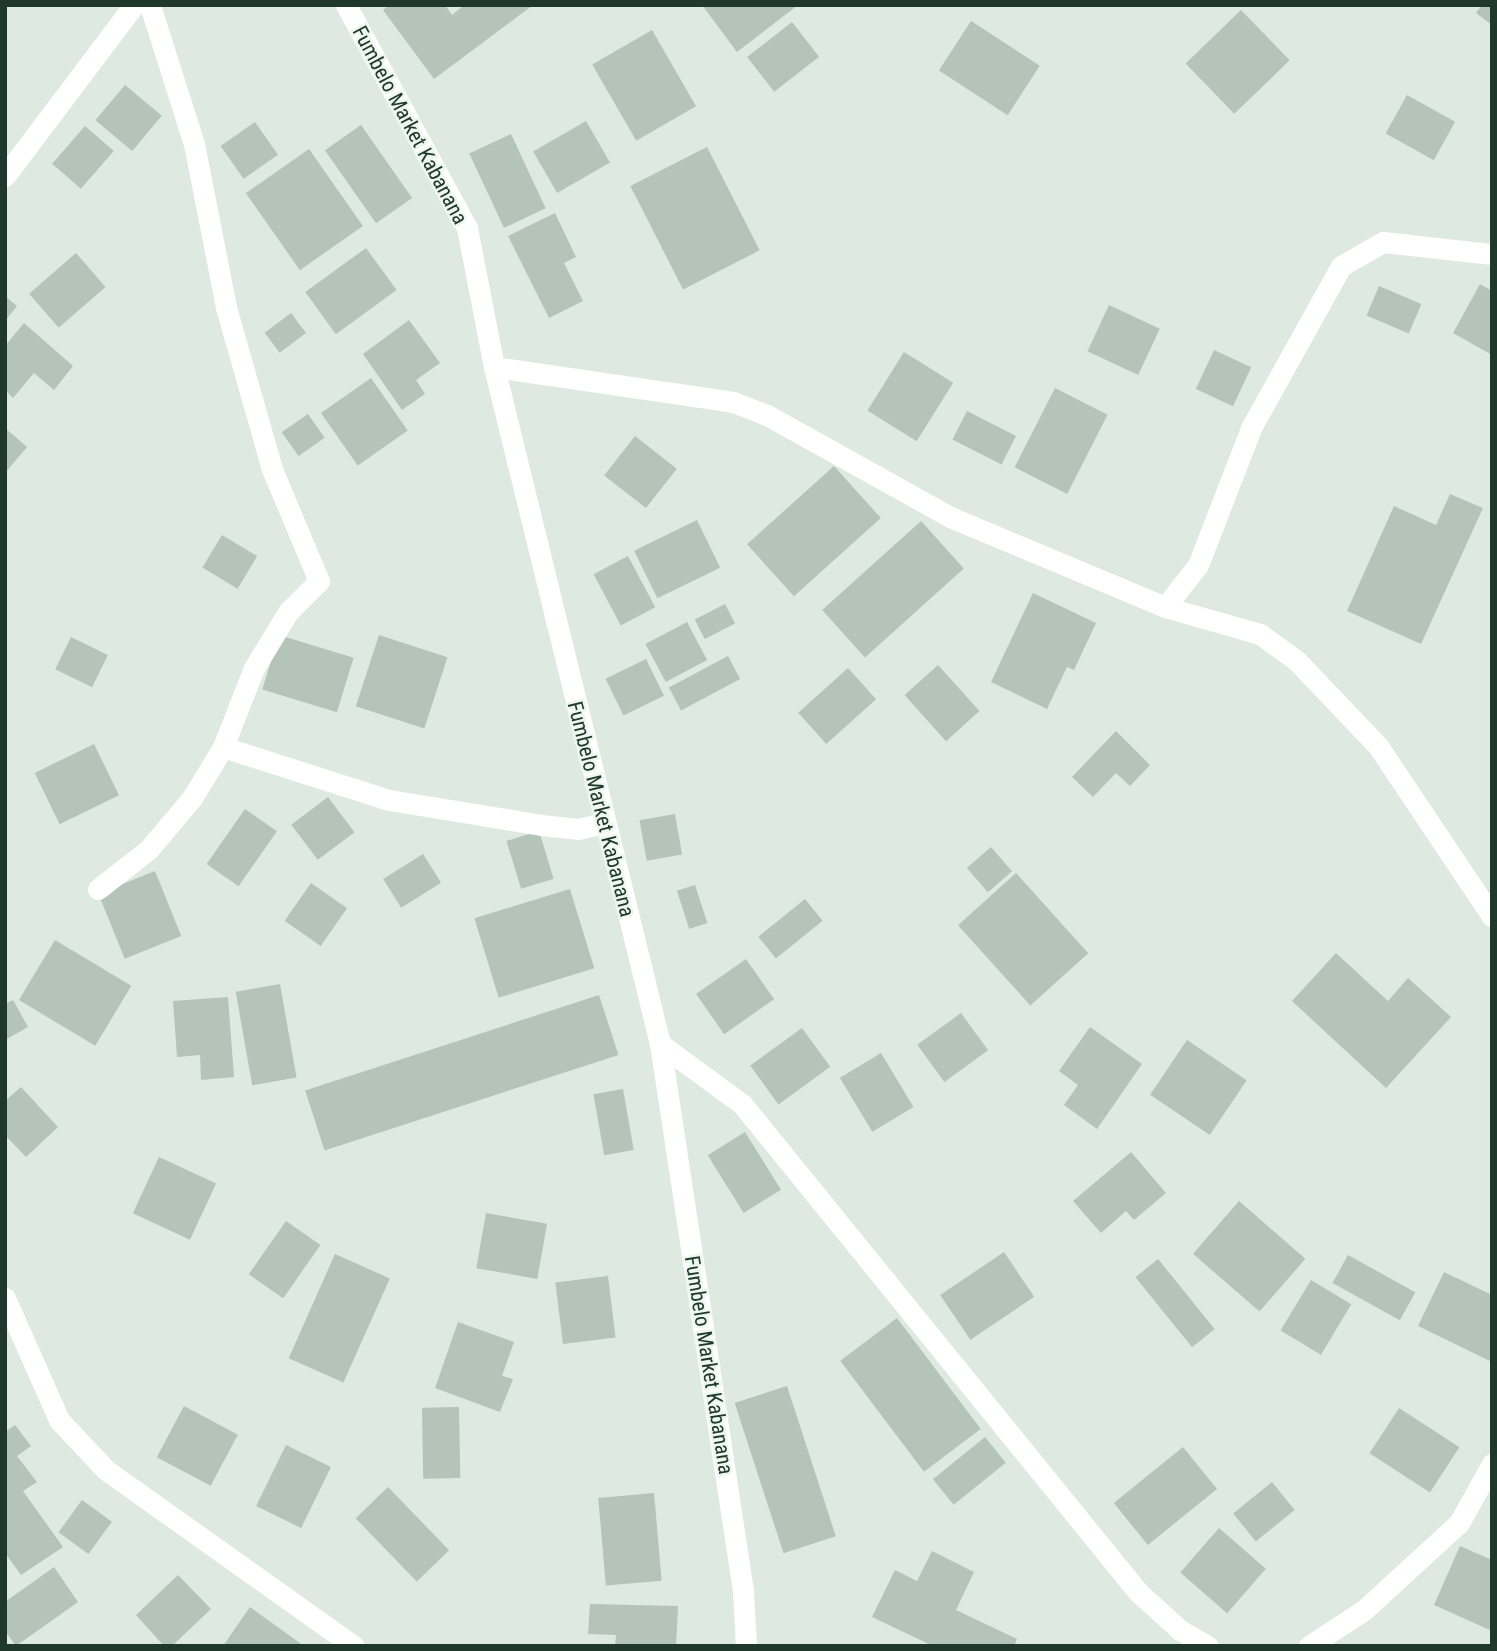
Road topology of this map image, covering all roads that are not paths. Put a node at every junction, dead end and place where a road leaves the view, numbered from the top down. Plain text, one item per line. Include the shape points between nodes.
1 (134, 5) edge
2 (150, 5) edge
3 (346, 5) edge
4 (5, 176) edge
5 (1492, 254) edge
6 (494, 367) junction
7 (1165, 607) junction
8 (223, 747) junction
9 (603, 823) junction
10 (98, 889) dead end
11 (1492, 916) edge
12 (660, 1044) junction
13 (5, 1298) edge
14 (1492, 1464) edge
15 (354, 1646) edge
16 (746, 1646) edge
17 (1208, 1646) edge
18 (1309, 1646) edge

1 - 4 street
2 - 8 street via 194,144 226,307 272,469 320,581 288,611 254,668
3 - 6 street, Fumbelo Market Kabanana via 467,228
5 - 7 street via 1383,242 1341,266 1252,426 1198,565
6 - 7 street via 733,402 767,415 950,517
6 - 9 street, Fumbelo Market Kabanana
7 - 11 street via 1260,634 1297,661 1378,746
8 - 9 street via 389,800 578,829
8 - 10 street via 192,798 149,849
9 - 12 street, Fumbelo Market Kabanana
12 - 16 street, Fumbelo Market Kabanana via 743,1591
12 - 17 street via 742,1104 1138,1592 1180,1630
13 - 15 street via 59,1420 106,1470
14 - 18 street via 1459,1523 1364,1611

